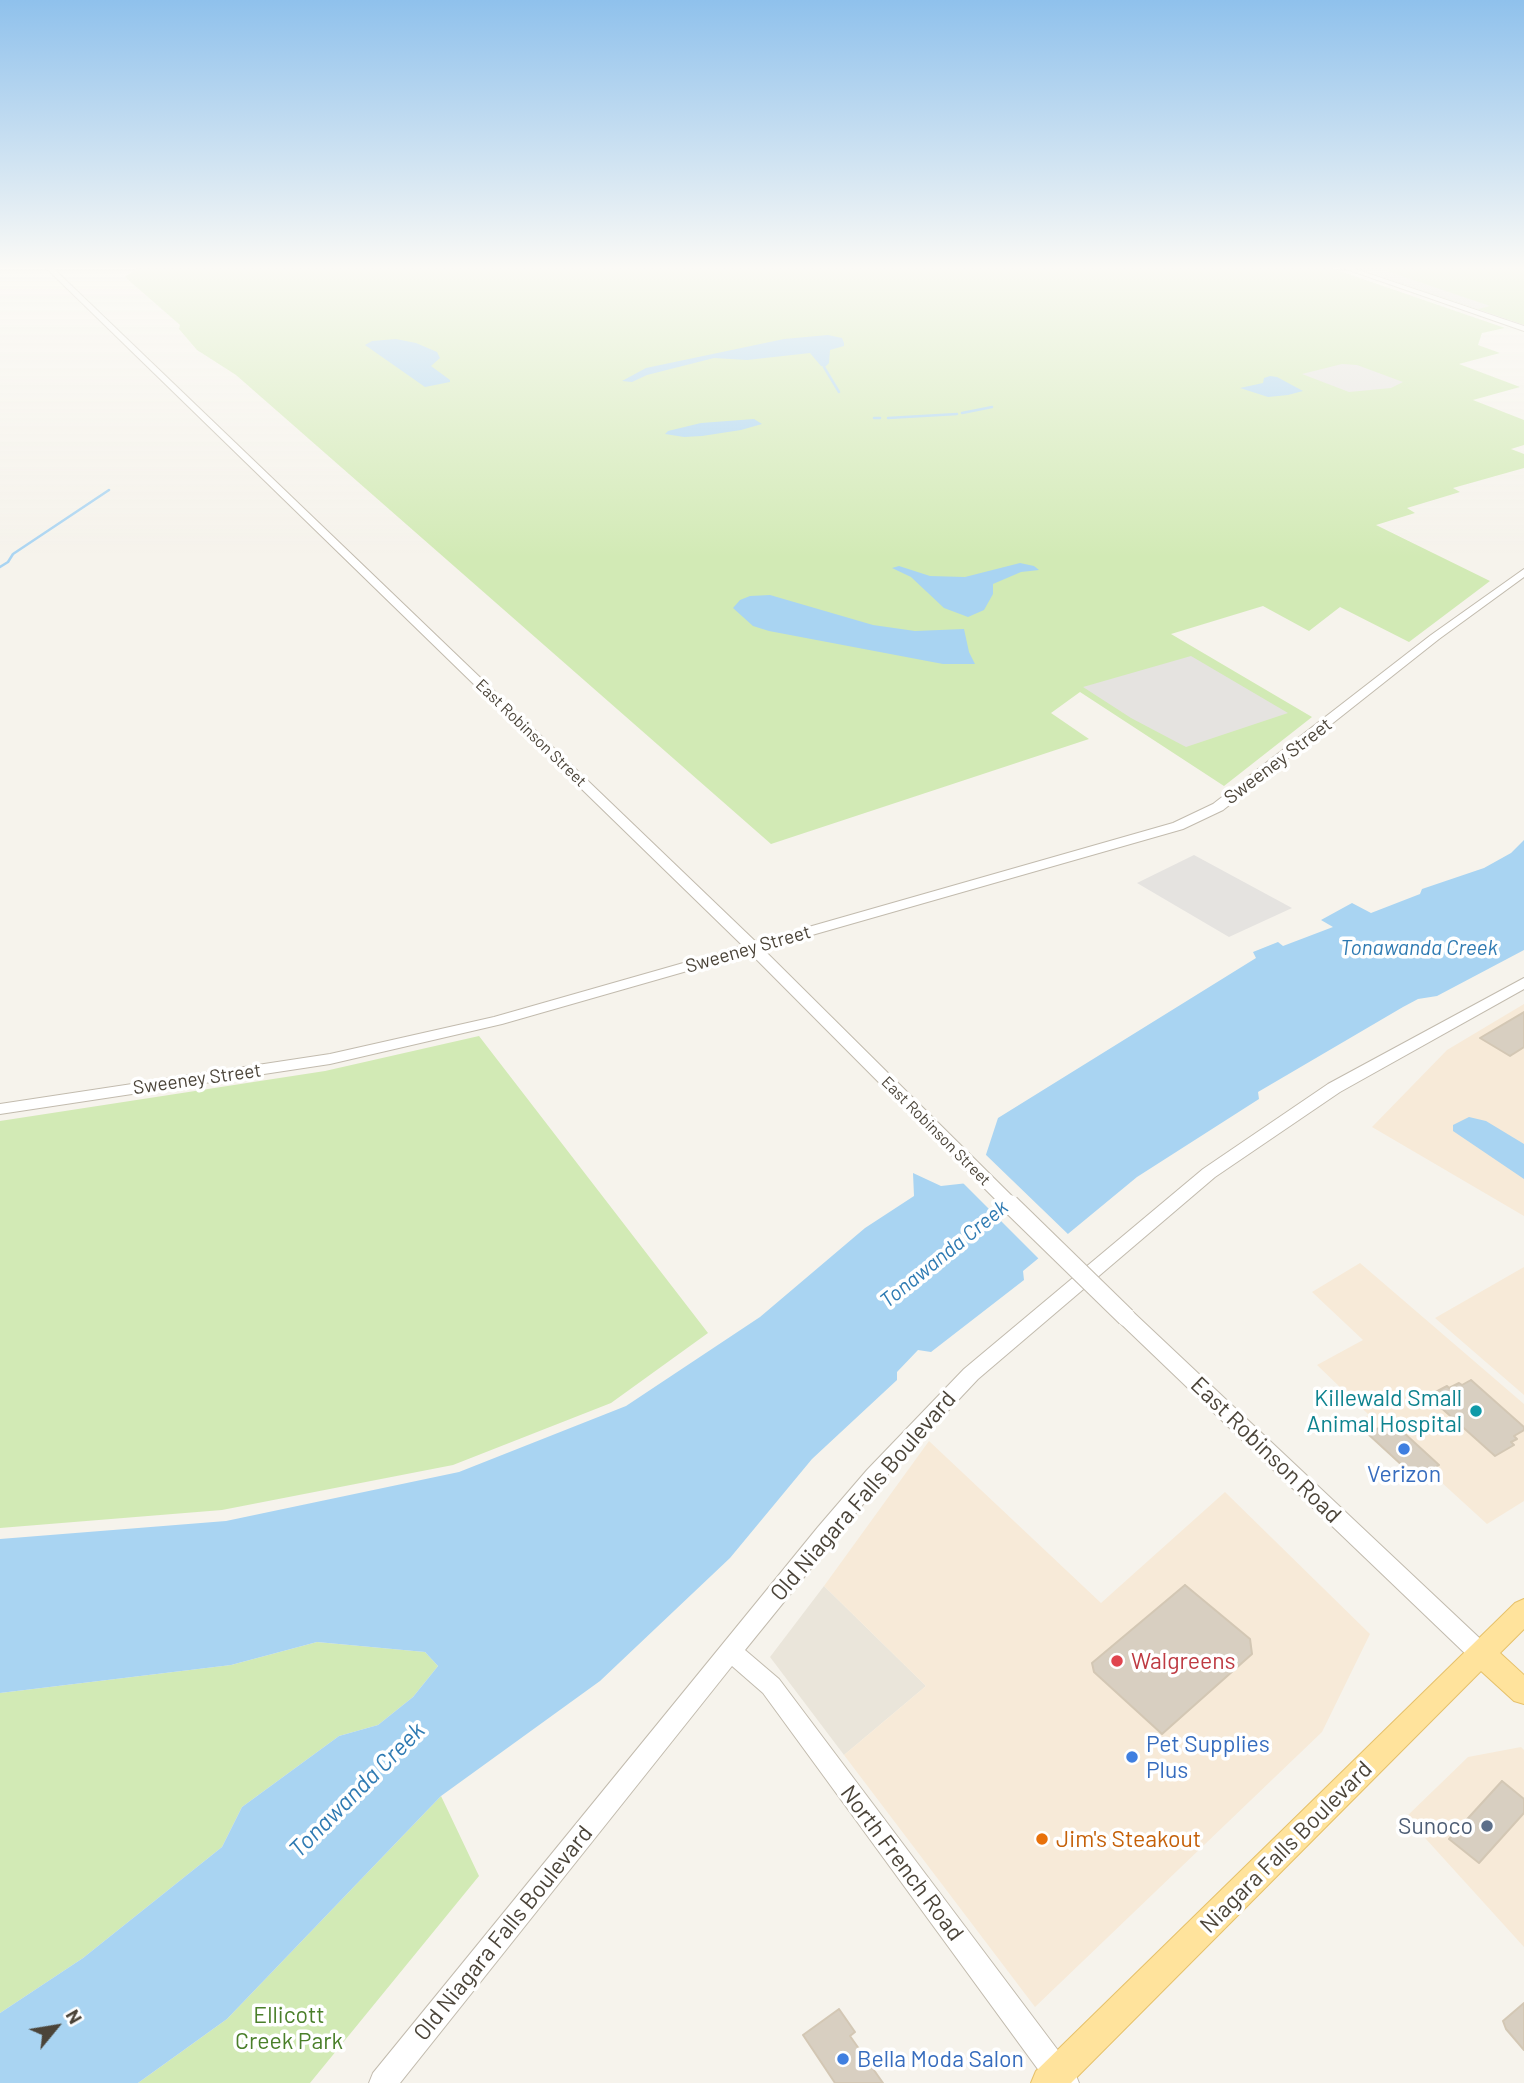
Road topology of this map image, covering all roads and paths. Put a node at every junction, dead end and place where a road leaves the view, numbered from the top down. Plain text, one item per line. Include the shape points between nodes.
1 (149, 364) edge
2 (1524, 572) edge
3 (752, 947) junction
4 (1524, 983) edge
5 (0, 1108) edge
6 (931, 1127) joint
7 (1010, 1204) joint
8 (1524, 1611) edge
9 (730, 1651) junction
10 (1481, 1654) junction
11 (1524, 1692) edge
12 (1057, 2080) edge
13 (383, 2083) edge

1 - 3 street, East Robinson Street
2 - 3 street, Sweeney Street via 1434,637 1248,786 1178,827
3 - 5 street, Sweeney Street via 497,1021 330,1059
3 - 6 street, East Robinson Street
4 - 9 street, Old Niagara Falls Boulevard via 1334,1088 1209,1172 971,1374 874,1476
6 - 7 street, East Robinson Street
7 - 10 street, East Robinson Road, bridge
8 - 10 main road, Niagara Falls Boulevard
9 - 12 street, North French Road via 771,1686
9 - 13 street, Old Niagara Falls Boulevard
10 - 11 main road, East Robinson Road
10 - 12 main road, Niagara Falls Boulevard

